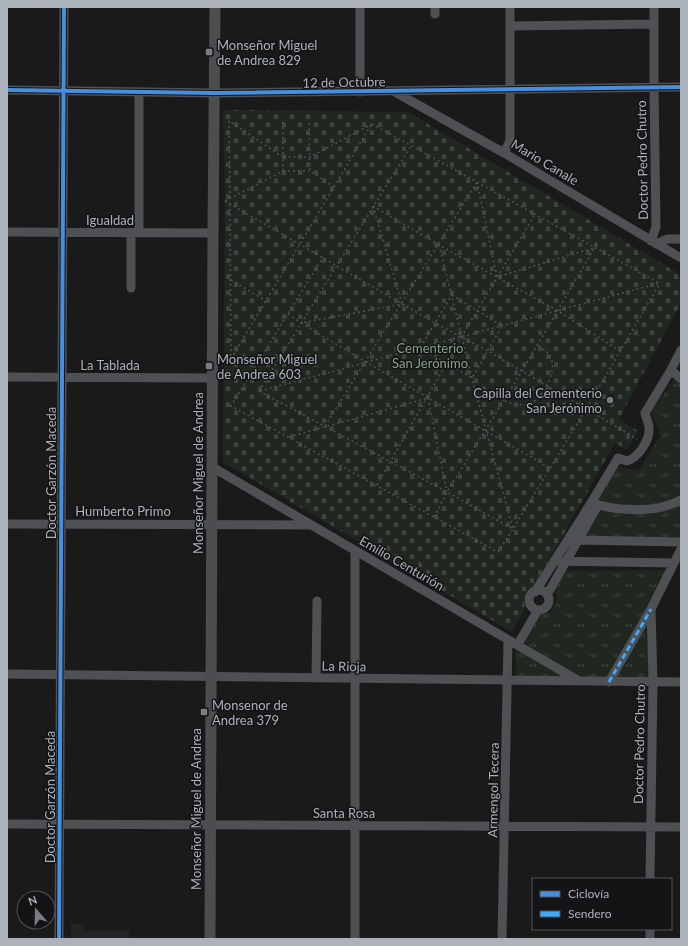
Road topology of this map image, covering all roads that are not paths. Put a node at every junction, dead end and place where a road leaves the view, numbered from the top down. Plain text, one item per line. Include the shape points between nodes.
1 (64, 7) edge
2 (215, 7) edge
3 (360, 7) edge
4 (510, 7) edge
5 (654, 7) edge
6 (654, 24) junction
7 (510, 26) junction
8 (654, 87) junction
9 (681, 88) edge
10 (7, 90) edge
11 (510, 90) junction
12 (63, 91) junction
13 (139, 92) junction
14 (360, 92) junction
15 (394, 92) junction
16 (215, 93) junction
17 (504, 154) junction
18 (7, 232) edge
19 (62, 232) junction
20 (135, 233) junction
21 (213, 233) junction
22 (681, 239) edge
23 (654, 242) junction
24 (681, 258) edge
25 (131, 288) dead end
26 (681, 350) edge
27 (671, 370) junction
28 (7, 377) edge
29 (62, 378) junction
30 (212, 378) junction
31 (681, 379) edge
32 (212, 467) junction
33 (681, 500) edge
34 (594, 504) junction
35 (7, 524) edge
36 (61, 524) junction
37 (212, 524) junction
38 (312, 526) junction
39 (578, 540) junction
40 (566, 541) junction
41 (681, 542) edge
42 (681, 549) edge
43 (355, 551) junction
44 (566, 560) junction
45 (554, 561) junction
46 (674, 563) junction
47 (535, 592) junction
48 (547, 595) junction
49 (317, 600) dead end
50 (651, 608) junction
51 (538, 610) junction
52 (508, 640) junction
53 (518, 644) junction
54 (7, 674) edge
55 (60, 674) junction
56 (211, 677) junction
57 (316, 678) junction
58 (356, 679) junction
59 (507, 681) junction
60 (580, 682) junction
61 (609, 682) junction
62 (653, 682) junction
63 (681, 682) edge
64 (7, 824) edge
65 (60, 824) junction
66 (210, 825) junction
67 (356, 826) junction
68 (505, 826) junction
69 (651, 826) junction
70 (681, 827) edge
71 (650, 878) edge
72 (59, 939) edge
73 (210, 939) edge
74 (355, 939) edge
75 (502, 939) edge

1 - 12 street, Doctor Garzón Maceda
2 - 16 main road, Monseñor Miguel de Andrea
3 - 14 street
4 - 7 street
5 - 6 street, Doctor Pedro Chutro
6 - 7 street
6 - 8 street, Doctor Pedro Chutro
7 - 11 street
8 - 9 street, 12 de Octubre
8 - 11 street, 12 de Octubre
8 - 23 street, Doctor Pedro Chutro
10 - 12 street, 12 de Octubre
11 - 15 street, 12 de Octubre
11 - 17 street via 510,141
12 - 13 street, 12 de Octubre
12 - 19 street, Doctor Garzón Maceda
13 - 16 street, 12 de Octubre
13 - 20 street
14 - 15 street, 12 de Octubre
14 - 16 street, 12 de Octubre
15 - 17 street, Mario Canale
16 - 21 main road, Monseñor Miguel de Andrea
17 - 23 street, Mario Canale
18 - 19 street, Igualdad
19 - 20 street, Igualdad
19 - 29 street, Doctor Garzón Maceda
20 - 21 street, Igualdad
20 - 25 street
21 - 30 main road, Monseñor Miguel de Andrea
22 - 23 street
23 - 24 street, Mario Canale
26 - 27 street
27 - 31 street
27 - 34 street via 645,413 649,429 637,456 627,461 618,458
28 - 29 street, La Tablada
29 - 30 street, La Tablada
29 - 36 street, Doctor Garzón Maceda
30 - 32 main road, Monseñor Miguel de Andrea
32 - 37 main road, Monseñor Miguel de Andrea
32 - 38 street, Emilio Centurión
33 - 34 street via 655,508 623,509
34 - 39 street
34 - 40 street
35 - 36 street, Humberto Primo
36 - 37 street, Humberto Primo
36 - 55 street, Doctor Garzón Maceda
37 - 38 street, Humberto Primo
37 - 56 main road, Monseñor Miguel de Andrea
38 - 43 street, Emilio Centurión
39 - 40 street
39 - 41 street
39 - 44 street
40 - 45 street
42 - 46 street, Doctor Pedro Chutro
43 - 52 street, Emilio Centurión
43 - 58 street
44 - 45 street
44 - 46 street
44 - 48 street
45 - 47 street
46 - 50 street, Doctor Pedro Chutro
47 - 48 street via 542,591
47 - 51 street via 530,602 532,607
48 - 51 street via 548,604
49 - 57 street
50 - 61 street, Doctor Pedro Chutro
50 - 62 street, Doctor Pedro Chutro
51 - 53 street
52 - 53 street, Emilio Centurión
52 - 59 street, Armengol Tecera
53 - 60 street, Emilio Centurión
54 - 55 street, La Rioja
55 - 56 street, La Rioja
55 - 65 street, Doctor Garzón Maceda
56 - 57 street, La Rioja
56 - 66 main road, Monseñor Miguel de Andrea
57 - 58 street, La Rioja
58 - 59 street, La Rioja
58 - 67 street
59 - 60 street, La Rioja
59 - 68 street, Armengol Tecera
60 - 61 street, La Rioja
61 - 62 street, La Rioja
62 - 63 street, La Rioja
62 - 69 street, Doctor Pedro Chutro
64 - 65 street, Santa Rosa
65 - 66 street, Santa Rosa
65 - 72 street, Doctor Garzón Maceda
66 - 67 street, Santa Rosa
66 - 73 main road, Monseñor Miguel de Andrea
67 - 68 street, Santa Rosa
67 - 74 street
68 - 69 street, Santa Rosa
68 - 75 street, Armengol Tecera
69 - 70 street, Santa Rosa
69 - 71 street, Doctor Pedro Chutro

